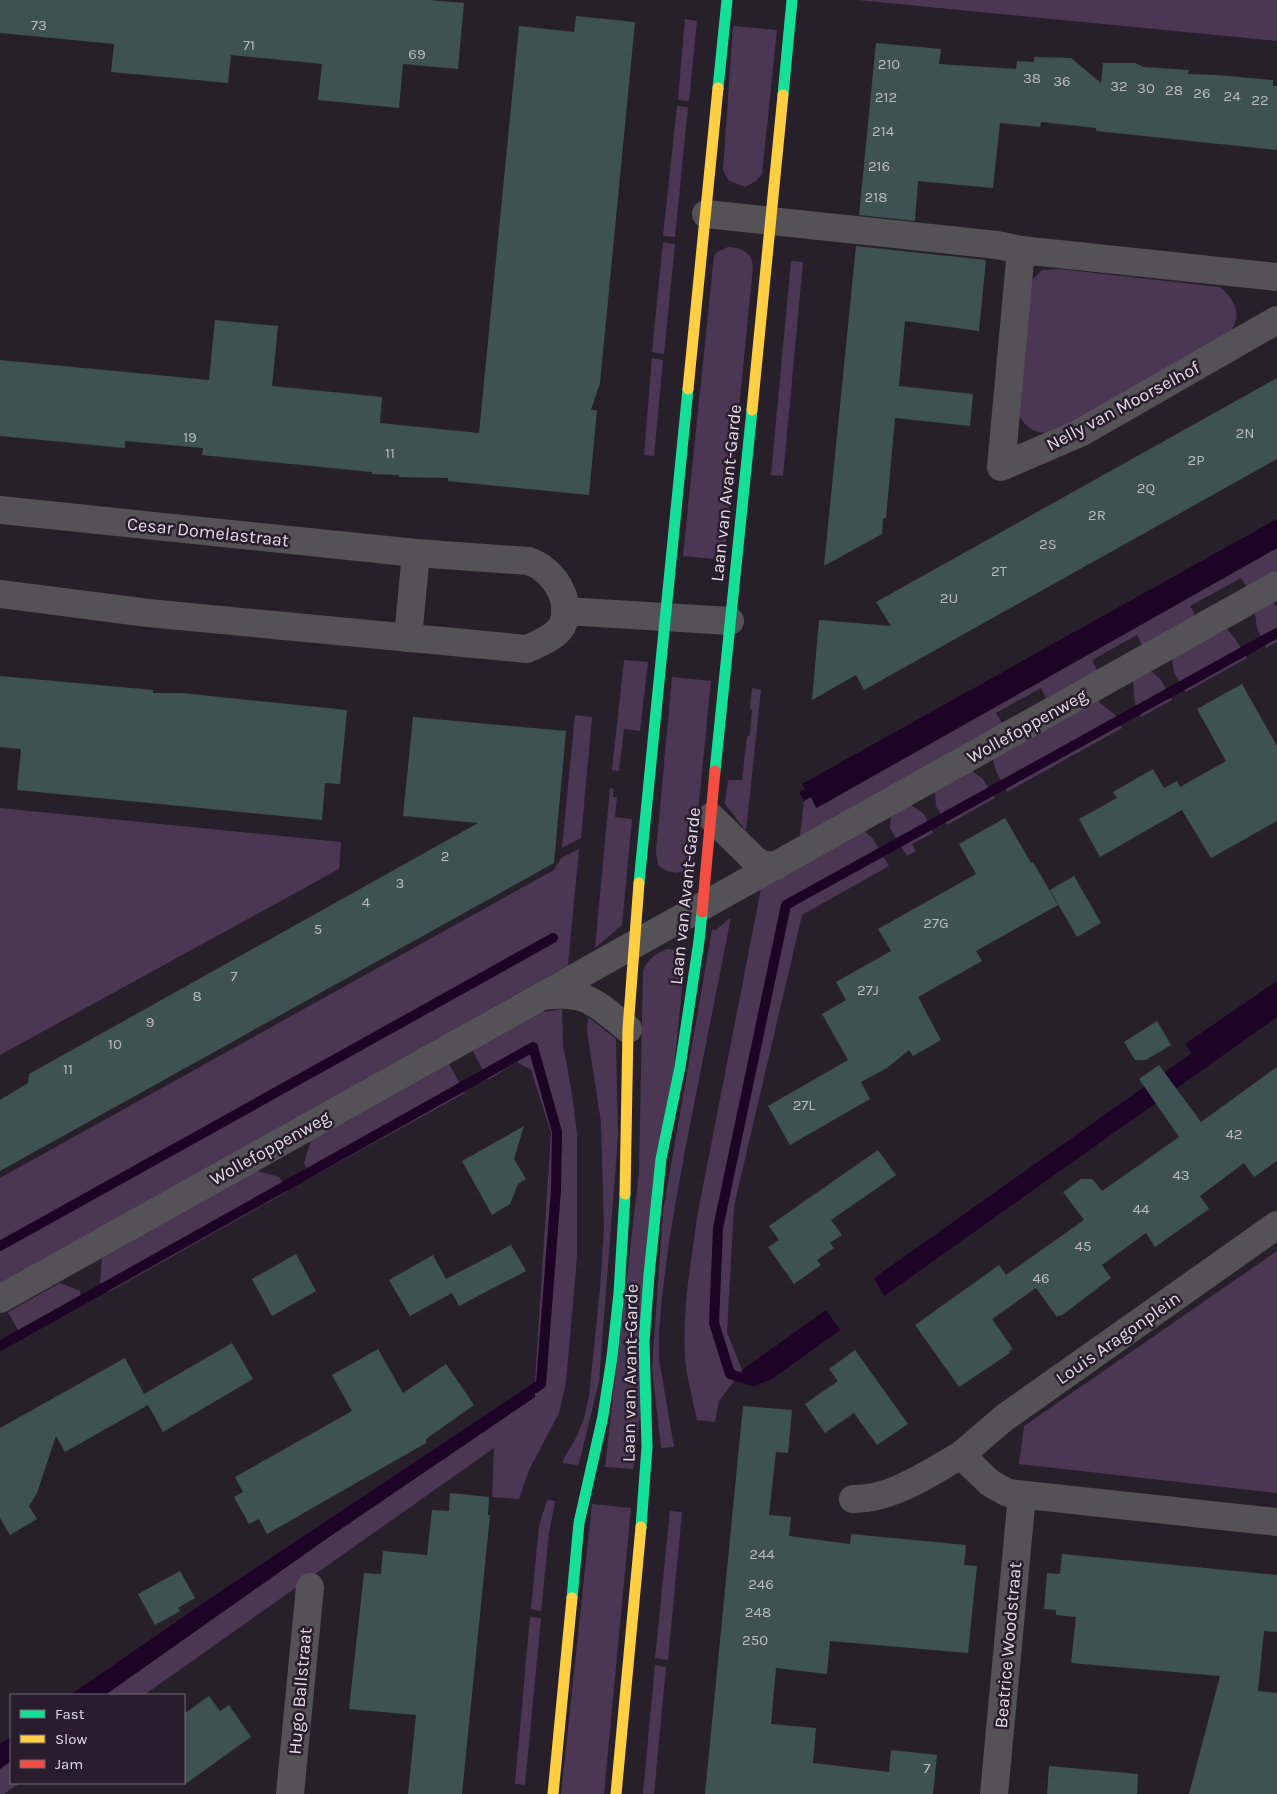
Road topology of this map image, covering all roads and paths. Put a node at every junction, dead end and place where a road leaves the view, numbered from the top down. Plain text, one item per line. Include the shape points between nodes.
1 (727, 0) edge
2 (792, 0) edge
3 (706, 214) junction
4 (772, 221) junction
5 (1021, 250) junction
6 (1277, 277) edge
7 (1277, 320) edge
8 (0, 510) edge
9 (416, 553) junction
10 (1277, 585) edge
11 (0, 594) edge
12 (565, 611) junction
13 (666, 617) junction
14 (730, 621) junction
15 (408, 638) junction
16 (712, 816) junction
17 (776, 866) junction
18 (702, 907) junction
19 (633, 944) junction
20 (541, 996) junction
21 (628, 1029) junction
22 (1277, 1226) edge
23 (0, 1299) edge
24 (961, 1455) junction
25 (1022, 1495) junction
26 (853, 1499) dead end
27 (1277, 1522) edge
28 (310, 1587) dead end
29 (290, 1794) edge
30 (553, 1794) edge
31 (616, 1794) edge
32 (994, 1794) edge

1 - 3 street, Laan van Avant-Garde
2 - 4 street, Laan van Avant-Garde
3 - 4 street
3 - 13 street, Laan van Avant-Garde
4 - 5 street
4 - 14 street, Laan van Avant-Garde
5 - 6 street
5 - 7 street, Nelly van Moorselhof via 1001,467 1080,433
8 - 9 street, Cesar Domelastraat
9 - 12 street, Cesar Domelastraat via 528,561 542,567 559,586
9 - 15 street
10 - 17 street, Wollefoppenweg
11 - 15 street via 148,613
12 - 13 street
12 - 15 street via 562,626 550,638 527,649
13 - 14 street
13 - 19 street, Laan van Avant-Garde
14 - 16 street, Laan van Avant-Garde
16 - 17 street via 756,861
16 - 18 street, Laan van Avant-Garde
17 - 18 street, Wollefoppenweg
18 - 19 street, Wollefoppenweg
18 - 31 street, Laan van Avant-Garde via 692,997 661,1159 649,1275 644,1342 645,1480
19 - 20 street, Wollefoppenweg
19 - 21 street, Laan van Avant-Garde
20 - 21 street, Wollefoppenweg via 582,996
20 - 23 street, Wollefoppenweg
21 - 30 street, Laan van Avant-Garde via 626,1179 619,1293 603,1416 579,1523
22 - 24 street, Louis Aragonplein via 1004,1418
24 - 25 street via 996,1488
24 - 26 street, Louis Aragonplein via 893,1491
25 - 27 street
25 - 32 street, Beatrice Woodstraat
28 - 29 street, Hugo Ballstraat

